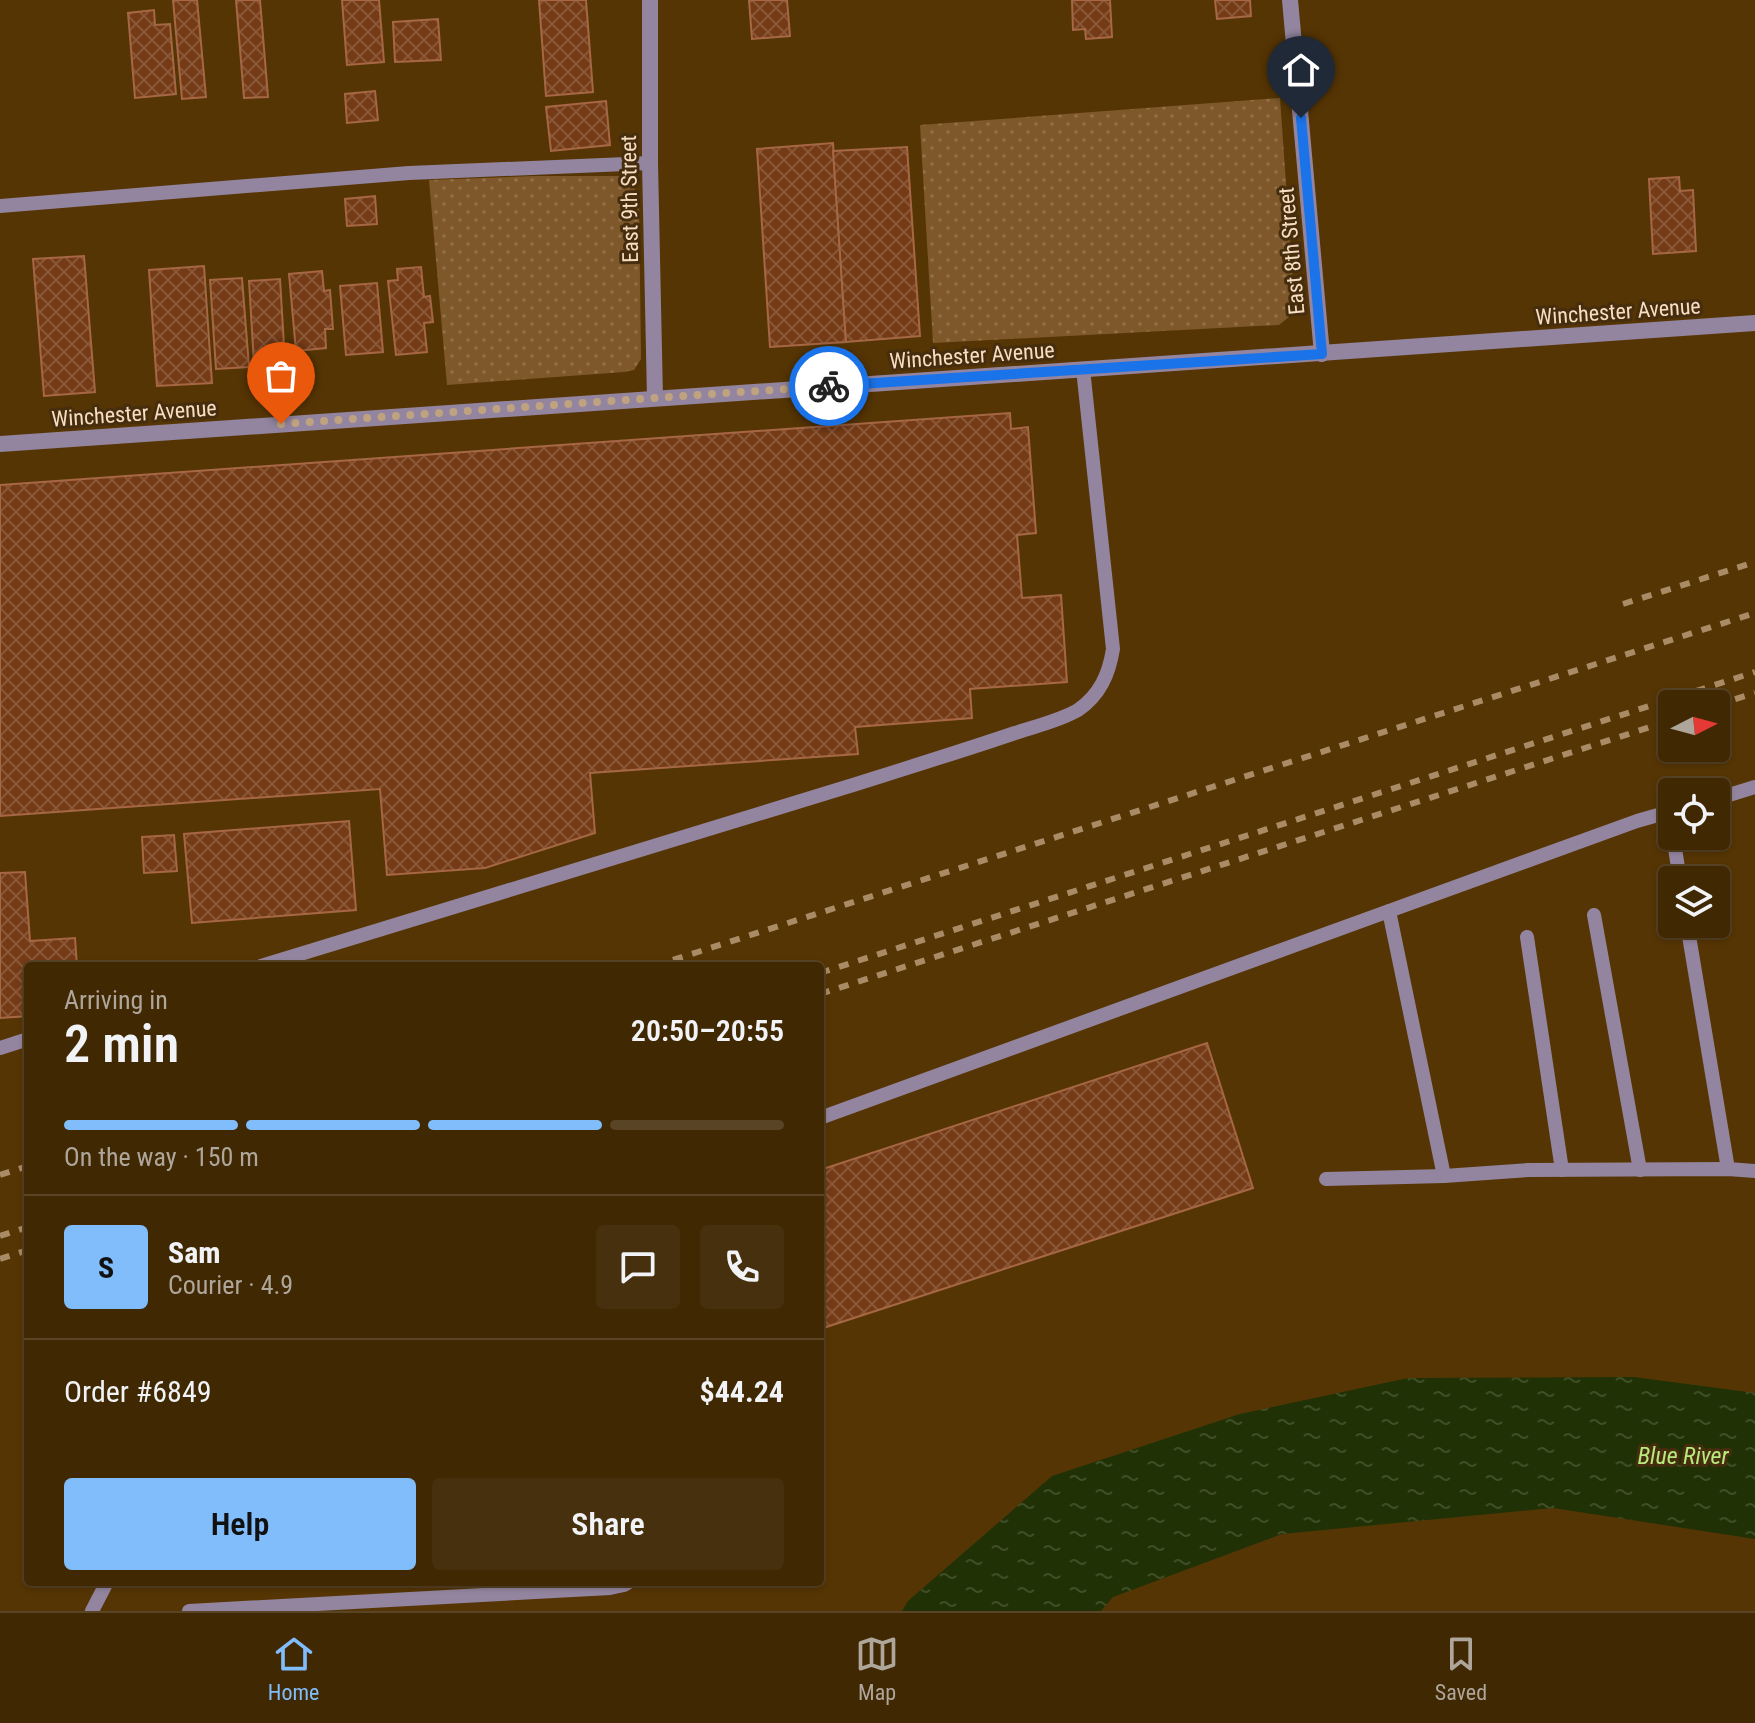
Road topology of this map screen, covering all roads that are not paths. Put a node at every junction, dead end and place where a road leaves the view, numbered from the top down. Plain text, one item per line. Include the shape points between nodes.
1 (650, 0) edge
2 (1290, 0) edge
3 (650, 163) junction
4 (0, 206) edge
5 (1755, 323) edge
6 (1322, 354) junction
7 (1083, 369) junction
8 (655, 398) junction
9 (0, 444) edge
10 (1755, 787) edge
11 (1730, 795) edge
12 (1658, 815) edge
13 (1389, 911) junction
14 (1594, 915) dead end
15 (1527, 937) dead end
16 (1689, 938) edge
17 (274, 962) edge
18 (24, 1040) edge
19 (0, 1048) edge
20 (824, 1117) edge
21 (1728, 1169) junction
22 (1562, 1170) junction
23 (1640, 1170) junction
24 (1755, 1171) edge
25 (1444, 1176) junction
26 (1326, 1179) dead end
27 (105, 1586) edge
28 (619, 1586) edge
29 (92, 1611) edge
30 (189, 1611) edge

1 - 3 street, East 9th Street
2 - 6 street, East 8th Street
3 - 4 lane via 409,173
3 - 8 street, East 9th Street
5 - 6 street, Winchester Avenue
6 - 7 street, Winchester Avenue
7 - 8 street, Winchester Avenue
7 - 17 lane via 1113,649 1102,686 1077,710 997,740
8 - 9 street, Winchester Avenue
10 - 11 lane
12 - 13 lane
13 - 20 lane
13 - 25 lane
14 - 23 lane
15 - 22 lane
16 - 21 lane
18 - 19 lane
21 - 23 lane
21 - 24 lane
22 - 23 lane
22 - 25 lane
25 - 26 lane
27 - 29 lane
28 - 30 lane

